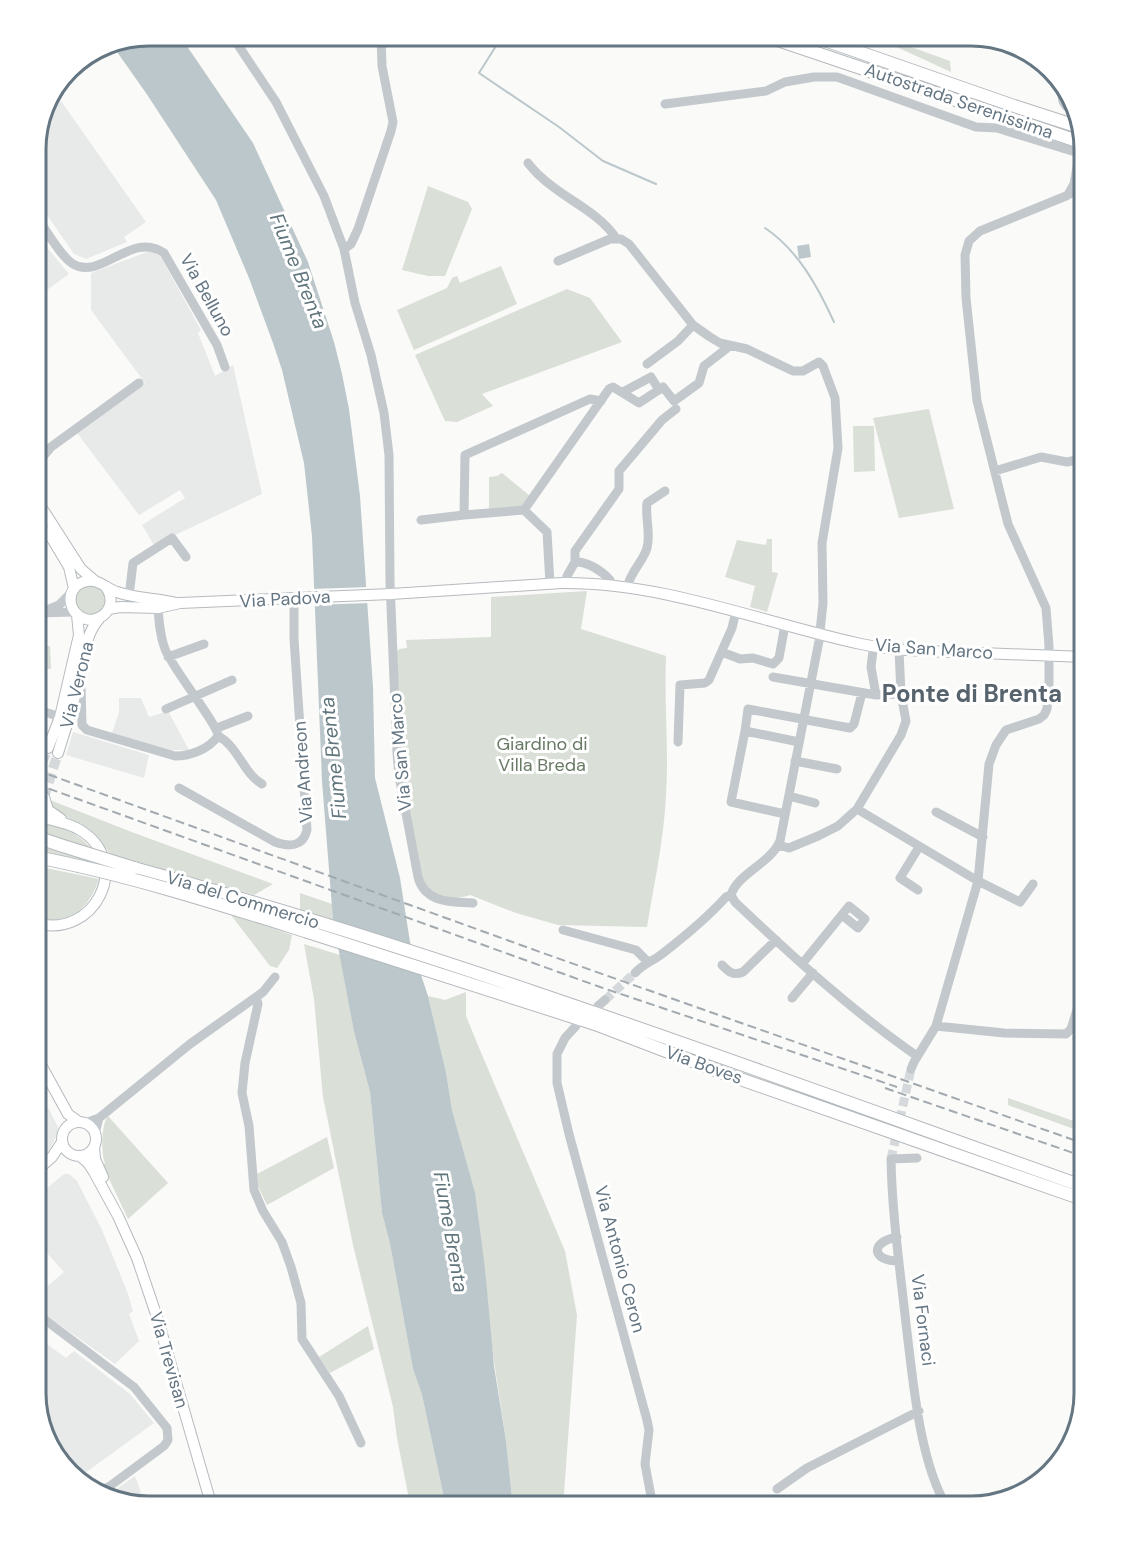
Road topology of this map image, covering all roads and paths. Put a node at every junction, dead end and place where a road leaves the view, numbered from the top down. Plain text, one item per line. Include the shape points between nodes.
1 (239, 46) edge
2 (380, 46) edge
3 (798, 47) edge
4 (845, 47) edge
5 (665, 104) dead end
6 (1071, 124) edge
7 (1074, 144) edge
8 (1074, 150) edge
9 (528, 163) dead end
10 (1074, 184) edge
11 (1074, 192) edge
12 (1067, 196) junction
13 (47, 237) edge
14 (616, 238) junction
15 (344, 249) junction
16 (558, 261) dead end
17 (693, 325) junction
18 (729, 345) junction
19 (647, 364) dead end
20 (225, 368) dead end
21 (139, 382) dead end
22 (659, 390) junction
23 (623, 392) junction
24 (601, 401) junction
25 (676, 409) dead end
26 (51, 447) junction
27 (47, 449) edge
28 (47, 452) edge
29 (1074, 460) edge
30 (995, 471) junction
31 (665, 491) dead end
32 (524, 510) junction
33 (464, 515) junction
34 (47, 516) edge
35 (421, 520) dead end
36 (47, 529) edge
37 (186, 557) dead end
38 (575, 562) junction
39 (100, 583) junction
40 (567, 583) junction
41 (550, 584) junction
42 (609, 585) junction
43 (130, 588) dead end
44 (627, 588) junction
45 (73, 591) junction
46 (386, 594) junction
47 (297, 601) junction
48 (180, 603) junction
49 (158, 608) junction
50 (109, 609) junction
51 (47, 610) edge
52 (736, 611) junction
53 (47, 614) edge
54 (76, 614) junction
55 (99, 619) junction
56 (785, 625) junction
57 (819, 634) junction
58 (204, 644) dead end
59 (899, 650) junction
60 (873, 651) dead end
61 (722, 652) junction
62 (1050, 655) junction
63 (1074, 656) edge
64 (168, 657) junction
65 (773, 678) dead end
66 (79, 680) junction
67 (232, 680) dead end
68 (809, 684) junction
69 (862, 693) junction
70 (902, 694) junction
71 (876, 695) junction
72 (193, 696) junction
73 (166, 708) dead end
74 (47, 713) edge
75 (248, 716) dead end
76 (60, 717) junction
77 (802, 719) junction
78 (745, 731) junction
79 (217, 732) junction
80 (677, 741) dead end
81 (798, 742) junction
82 (48, 748) tunnel mouth
83 (58, 753) tunnel mouth
84 (795, 761) junction
85 (837, 770) dead end
86 (262, 784) dead end
87 (179, 788) dead end
88 (789, 796) junction
89 (815, 803) dead end
90 (46, 805) edge
91 (857, 809) junction
92 (936, 812) dead end
93 (785, 814) junction
94 (46, 819) edge
95 (77, 828) junction
96 (983, 837) junction
97 (46, 840) edge
98 (778, 845) junction
99 (919, 847) junction
100 (46, 860) edge
101 (978, 881) junction
102 (1034, 884) dead end
103 (918, 890) dead end
104 (733, 892) junction
105 (473, 903) dead end
106 (842, 915) dead end
107 (46, 925) edge
108 (563, 930) dead end
109 (315, 934) joint
110 (776, 940) junction
111 (380, 943) joint
112 (648, 962) junction
113 (802, 964) junction
114 (722, 965) dead end
115 (635, 973) tunnel mouth
116 (813, 973) junction
117 (464, 975) junction
118 (275, 977) dead end
119 (256, 997) junction
120 (792, 998) dead end
121 (1074, 1019) edge
122 (576, 1026) dead end
123 (936, 1026) junction
124 (917, 1056) junction
125 (911, 1069) tunnel mouth
126 (46, 1075) edge
127 (46, 1086) edge
128 (99, 1118) junction
129 (82, 1122) junction
130 (95, 1133) junction
131 (63, 1136) junction
132 (94, 1148) junction
133 (76, 1155) junction
134 (52, 1157) junction
135 (917, 1158) dead end
136 (46, 1162) edge
137 (1074, 1183) edge
138 (1074, 1196) edge
139 (118, 1216) junction
140 (897, 1237) junction
141 (899, 1262) junction
142 (46, 1321) edge
143 (919, 1411) junction
144 (361, 1443) dead end
145 (107, 1488) edge
146 (777, 1489) dead end
147 (209, 1496) edge
148 (651, 1496) edge
149 (940, 1496) edge

1 - 15 street, Via San Marco via 276,102 307,160
2 - 15 street via 392,131 358,229
3 - 7 highway, Autostrada Serenissima, bridge
4 - 6 highway, Autostrada Serenissima, bridge
5 - 8 street via 766,91 785,82 814,77 837,77 976,127 997,128
9 - 14 street via 541,178 608,227
10 - 12 street
11 - 12 street
12 - 30 street via 980,231 969,241 965,255 977,401
13 - 20 street, Via Belluno via 79,267 91,267 145,246 164,253 218,345
14 - 16 street
14 - 17 street via 629,244
15 - 46 street, Via San Marco via 384,413 389,455
17 - 18 street
17 - 19 street
18 - 22 street via 704,366 699,383 674,401 663,387
18 - 57 street via 798,372 819,362 835,398 838,438 822,543
21 - 26 street
22 - 23 street via 639,403
22 - 23 street via 651,377
23 - 24 street via 613,387
24 - 32 street
24 - 33 street via 590,399 465,454
25 - 38 street via 619,471 619,489 575,550
26 - 27 street
26 - 28 street
29 - 30 street via 1041,457
30 - 62 street via 1008,524 1046,608
31 - 44 street via 647,503 648,544
32 - 33 street
32 - 41 street via 547,532
33 - 35 street
34 - 39 main road via 81,569
36 - 45 main road via 69,567
37 - 43 street via 172,538 133,563
38 - 40 street
38 - 42 street via 583,562 602,573 610,580
39 - 45 main road via 84,581
39 - 48 main road, Via Padova via 126,595
39 - 50 main road via 111,597
40 - 41 main road, Via San Marco
40 - 42 main road, Via San Marco
41 - 46 main road, Via San Marco
42 - 44 main road, Via San Marco
44 - 52 main road, Via San Marco
45 - 51 street via 59,605
45 - 54 main road via 71,602
46 - 47 main road, Via Padova
46 - 105 street, Via San Marco via 399,776 418,877 429,895 446,902
47 - 48 main road, Via Padova
47 - 87 street, Via Andreon via 294,639 306,837 293,845 275,842
48 - 49 main road, Via Padova
49 - 50 main road, Via Padova
49 - 64 street via 161,638
50 - 55 main road
52 - 56 main road, Via San Marco
52 - 61 street
53 - 54 street
54 - 55 main road via 88,620
54 - 76 main road, Via Verona via 79,635
55 - 66 main road, Via Verona via 87,642
56 - 57 main road, Via San Marco
56 - 61 street via 779,658 773,664
57 - 59 main road, Via San Marco
57 - 68 street
58 - 64 street
59 - 62 main road, Via San Marco
59 - 70 street
60 - 71 street via 871,667
61 - 80 street via 705,683 680,685
62 - 63 main road, Via San Marco
62 - 96 street via 1044,716 1006,730 992,753
64 - 72 street
65 - 68 street
66 - 79 street via 82,725 87,730 175,756 198,752 215,740
66 - 83 main road, Via Verona
67 - 72 street
68 - 69 street
68 - 77 street
69 - 71 street
69 - 77 street via 852,727
70 - 71 street
70 - 91 street via 906,721 901,735
72 - 73 street
72 - 79 street
74 - 76 street, Via Verona
75 - 79 street
76 - 82 main road, Via Verona
77 - 78 street via 748,709
77 - 81 street
78 - 81 street
78 - 93 street via 731,802
79 - 86 street
81 - 84 street
84 - 85 street
84 - 88 street
88 - 89 street
88 - 93 street
90 - 95 main road via 55,816
91 - 98 street via 818,836 789,848
91 - 99 street
92 - 96 street
93 - 98 street
94 - 95 main road
95 - 107 main road via 94,842 105,859 101,891 93,906 78,920
96 - 101 street
97 - 111 highway, Via del Commercio, bridge
98 - 104 street
99 - 101 street
99 - 103 street via 900,878
100 - 109 highway, Via del Commercio, bridge via 176,891
101 - 102 street via 1020,902
101 - 123 street
104 - 110 street via 735,902
104 - 112 street
106 - 113 street
108 - 112 street via 636,950
109 - 117 highway, Via Boves
110 - 113 street
110 - 114 street via 737,975
111 - 117 highway, Via Boves
112 - 115 street
113 - 116 street
116 - 120 street
116 - 124 street
117 - 137 highway, Via Boves via 604,1016
117 - 138 highway, Via Boves
118 - 119 street
119 - 128 street via 189,1044
119 - 144 street via 258,1005 242,1093 249,1125 254,1190 291,1267 301,1303 302,1339 339,1396
121 - 123 street via 1066,1034
122 - 148 street, Via Antonio Ceron via 557,1054 557,1083 647,1420 645,1464
123 - 124 street
124 - 125 street
126 - 129 main road via 68,1114
127 - 131 main road via 59,1110
128 - 129 street
128 - 130 street
129 - 130 main road
129 - 131 main road via 70,1124
130 - 132 main road
131 - 133 main road via 65,1149
131 - 134 main road
132 - 133 main road via 88,1154
132 - 139 main road, Via Trevisan
133 - 134 main road
133 - 139 main road, Via Trevisan via 88,1163
134 - 136 main road
135 - 140 street, Via Fornaci via 891,1159
139 - 147 main road, Via Trevisan via 149,1291
140 - 141 street, Via Fornaci
140 - 141 street via 882,1241 877,1251 886,1261
141 - 143 street, Via Fornaci
142 - 145 street via 134,1387 167,1428 165,1446
143 - 146 street via 807,1468
143 - 149 street, Via Fornaci via 930,1470

